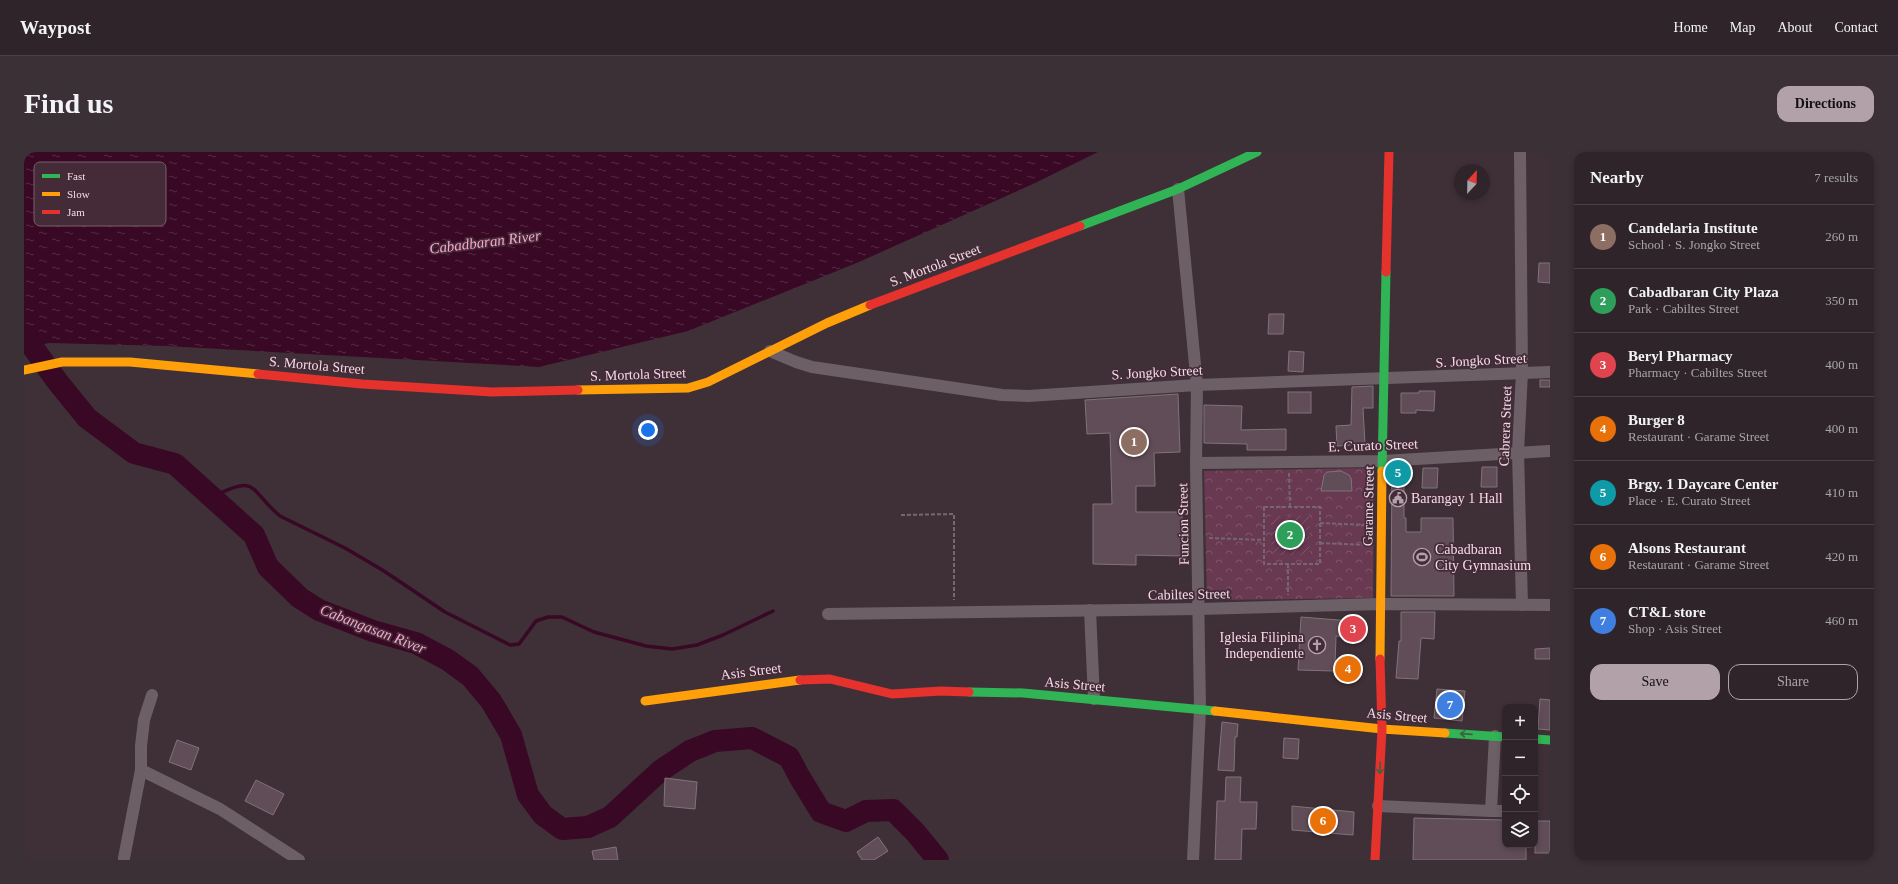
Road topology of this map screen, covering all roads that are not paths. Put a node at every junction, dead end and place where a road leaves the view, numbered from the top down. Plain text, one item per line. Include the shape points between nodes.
1 (1256, 152) edge
2 (1389, 152) edge
3 (1520, 152) edge
4 (1178, 189) junction
5 (770, 351) junction
6 (24, 370) edge
7 (1522, 372) junction
8 (1550, 372) edge
9 (1383, 379) junction
10 (1197, 385) junction
11 (1550, 451) edge
12 (1518, 452) junction
13 (1383, 461) junction
14 (1196, 463) junction
15 (1381, 604) junction
16 (1522, 605) junction
17 (1550, 605) edge
18 (1199, 609) junction
19 (1090, 610) junction
20 (828, 614) dead end
21 (152, 694) dead end
22 (1094, 699) junction
23 (644, 700) dead end
24 (1200, 709) junction
25 (1382, 729) junction
26 (1500, 737) edge
27 (1538, 739) edge
28 (1550, 740) edge
29 (141, 770) junction
30 (1378, 806) junction
31 (1491, 811) junction
32 (1502, 811) edge
33 (124, 858) dead end
34 (299, 860) edge
35 (1193, 860) edge
36 (1375, 860) edge

1 - 4 street, S. Mortola Street
2 - 9 street, Garame Street
3 - 7 street, Cabrera Street
4 - 5 street, S. Mortola Street via 876,302
4 - 10 street, Funcion Street
5 - 6 street, S. Mortola Street via 708,382 688,388 500,392 362,384 130,362 62,362
5 - 10 street, S. Jongko Street via 812,367 1002,395 1028,396
7 - 8 street, S. Jongko Street
7 - 9 street, S. Jongko Street
7 - 12 street, Cabrera Street
9 - 10 street, S. Jongko Street
9 - 13 street, Garame Street
10 - 14 street, Funcion Street
11 - 12 street, E. Curato Street
12 - 13 street, E. Curato Street
12 - 16 street, Cabrera Street
13 - 14 street, E. Curato Street
13 - 15 street, Garame Street
14 - 18 street, Funcion Street
15 - 16 street, Cabiltes Street
15 - 18 street, Cabiltes Street
15 - 25 street, Garame Street
16 - 17 street, Cabiltes Street
18 - 19 street, Cabiltes Street
18 - 24 street, Funcion Street
19 - 20 street, Cabiltes Street
19 - 22 street
21 - 29 street via 144,720
22 - 23 street, Asis Street via 941,690 892,694 836,680 806,679
22 - 24 street, Asis Street
24 - 25 street, Asis Street
24 - 35 street, Funcion Street
26 -> 25 street, Asis Street
25 -> 30 street, Garame Street
26 - 31 street
27 - 28 street
29 - 33 street
29 - 34 street via 220,809
30 - 31 street
30 - 36 street, Garame Street
31 - 32 street

